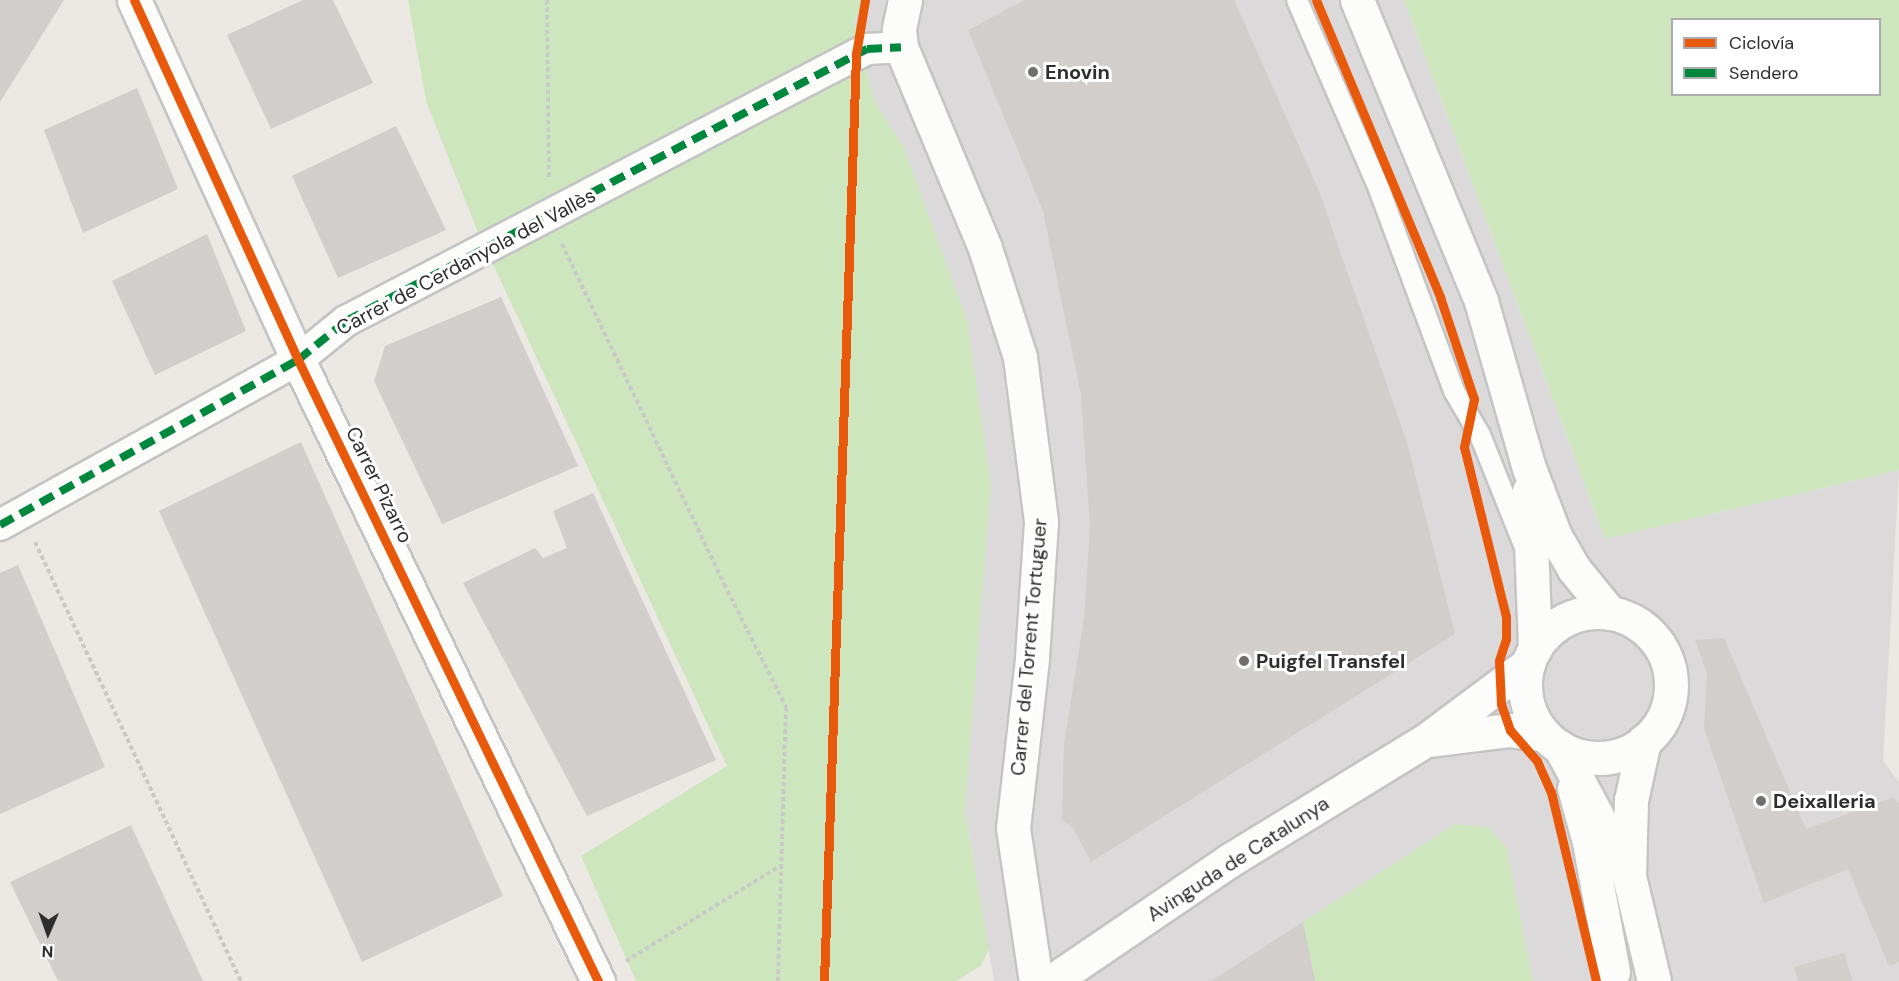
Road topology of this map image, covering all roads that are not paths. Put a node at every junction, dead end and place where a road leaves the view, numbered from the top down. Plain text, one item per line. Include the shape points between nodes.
1 (134, 0) edge
2 (905, 0) edge
3 (1297, 0) edge
4 (1358, 0) edge
5 (901, 47) junction
6 (298, 360) junction
7 (1529, 468) junction
8 (11, 519) edge
9 (1530, 561) junction
10 (1610, 613) junction
11 (1531, 656) junction
12 (1426, 741) junction
13 (1644, 741) junction
14 (1557, 749) junction
15 (1629, 876) junction
16 (1614, 977) edge
17 (598, 980) edge
18 (1036, 981) edge
19 (1052, 981) edge
20 (1654, 981) edge

1 - 6 street, Carrer Pizarro
2 - 5 street via 899,29
3 - 9 lane via 1379,189 1454,391 1480,435
4 - 7 street via 1481,302
5 - 6 street, Carrer de Cerdanyola del Vallès via 867,49 550,218 346,321
5 - 18 street, Carrer del Torrent Tortuguer via 985,248 1020,357 1041,522 1032,659 1013,828
6 - 8 street, Carrer de Cerdanyola del Vallès
6 - 17 street, Carrer Pizarro
7 - 9 street
7 - 10 street via 1560,544 1574,569
9 - 11 street
10 - 11 street via 1571,618 1550,631
10 - 13 street via 1638,623 1657,640 1670,669 1668,707
11 - 12 street, Avinguda de Catalunya
11 - 14 street via 1526,702
12 - 14 street, Avinguda de Catalunya via 1510,730
12 - 19 street, Avinguda de Catalunya via 1230,860
13 - 14 street via 1614,755 1587,756
13 - 15 street via 1631,800
14 - 15 street
14 - 16 street via 1589,842
15 - 20 street

